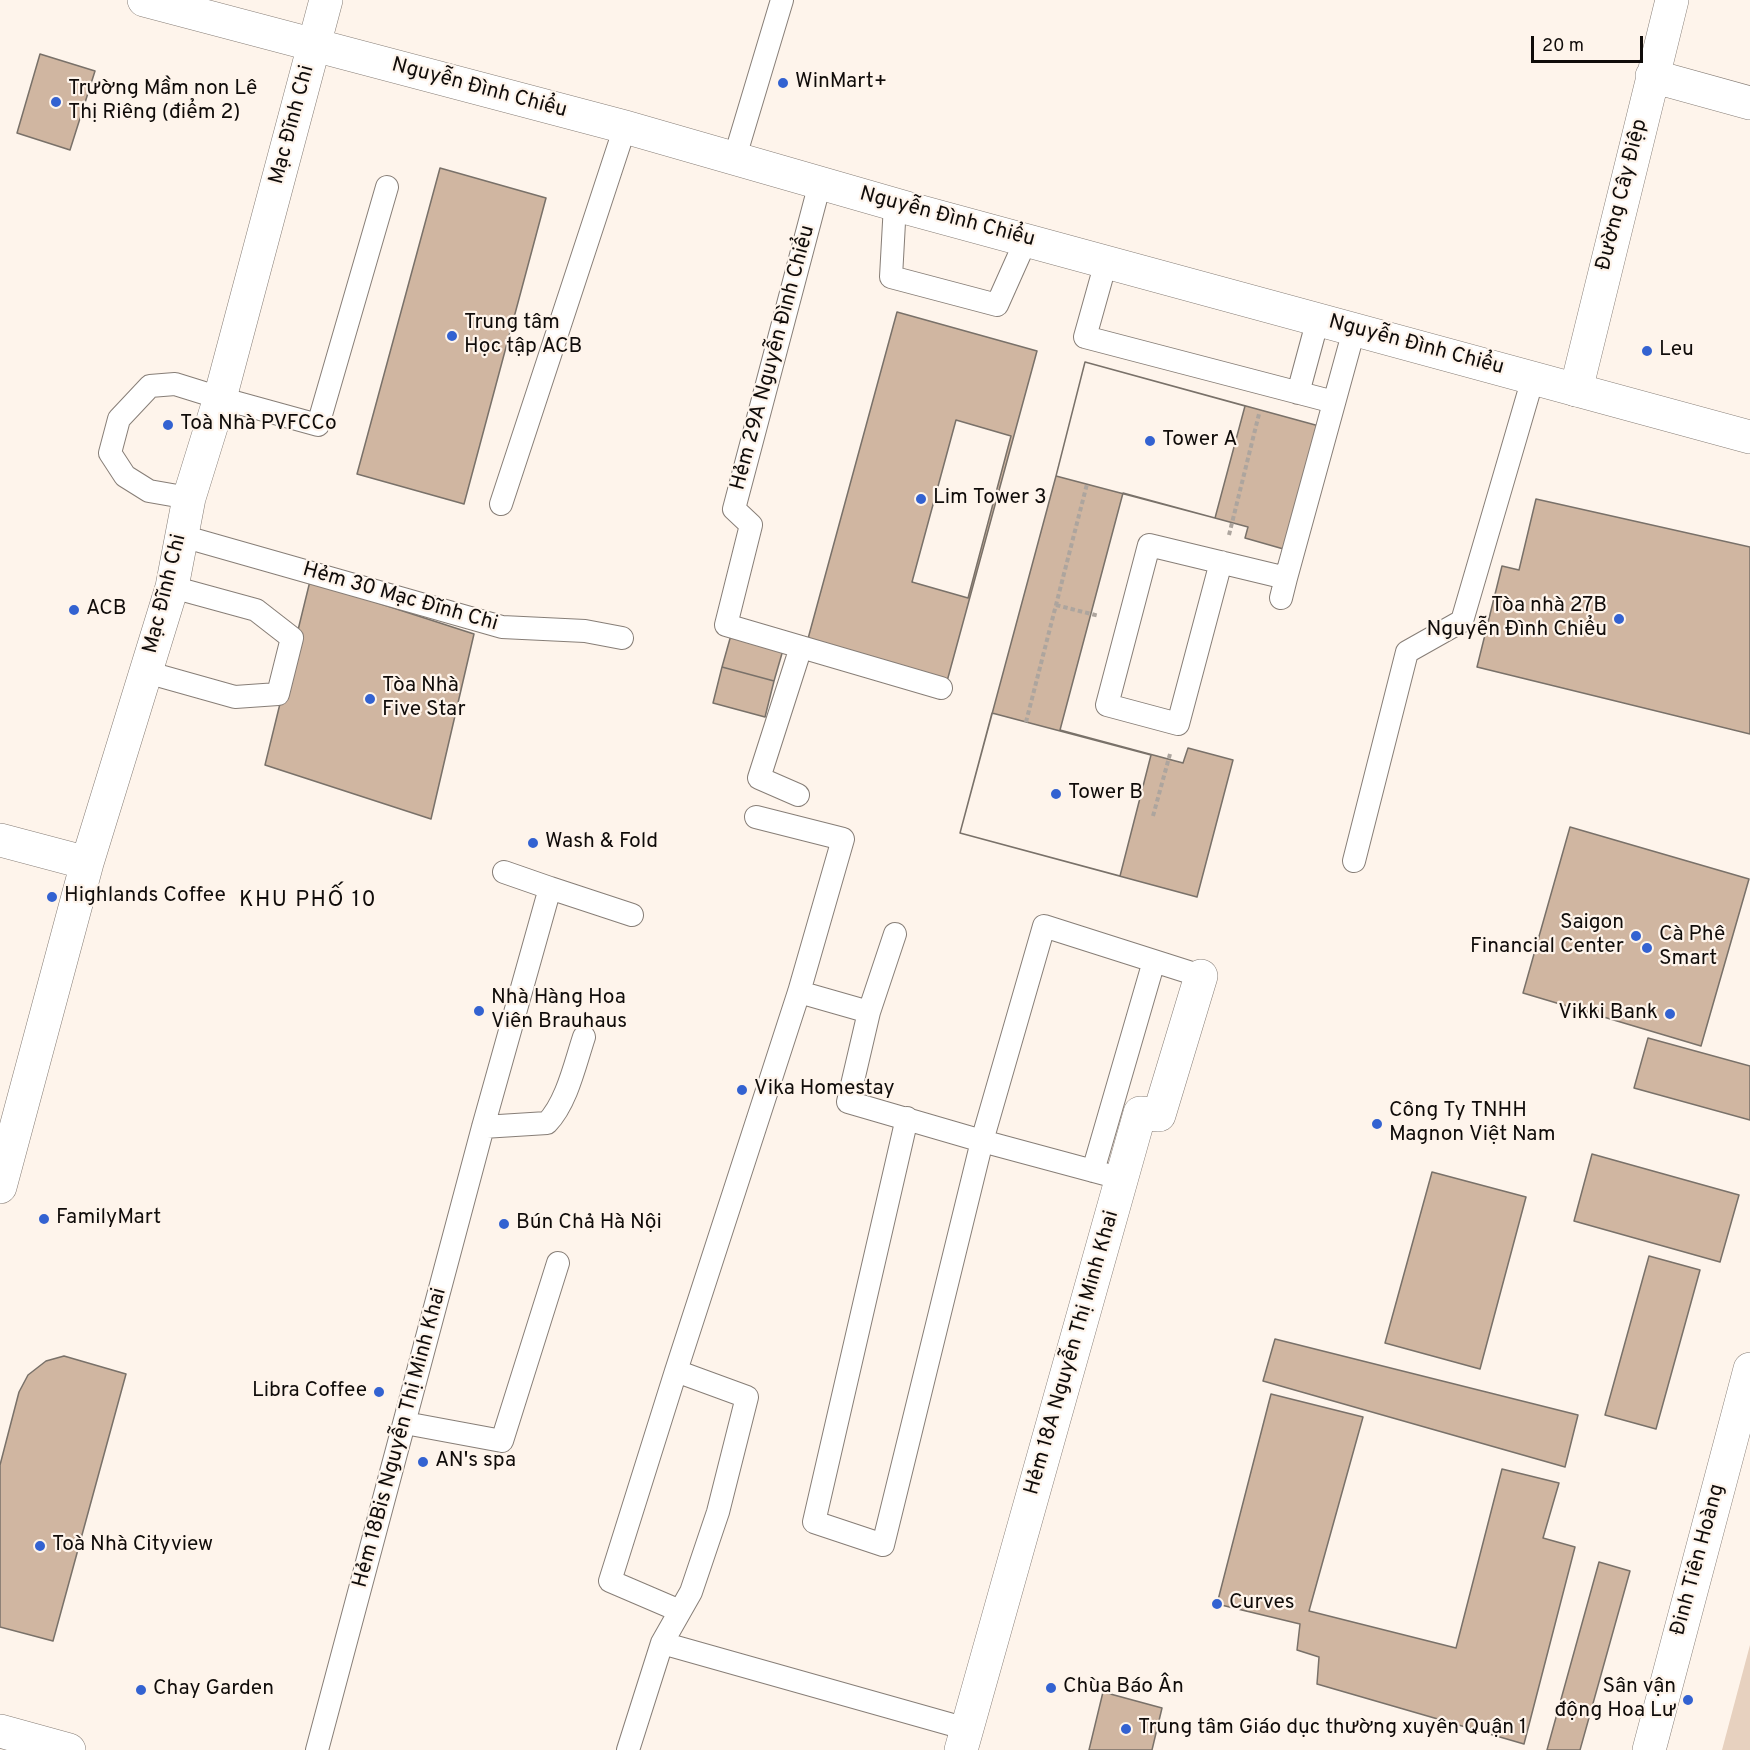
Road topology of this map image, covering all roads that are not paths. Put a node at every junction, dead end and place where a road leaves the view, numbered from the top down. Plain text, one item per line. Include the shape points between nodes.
1 (144, 0) edge
2 (326, 0) edge
3 (782, 0) edge
4 (1672, 0) edge
5 (314, 46) junction
6 (1652, 76) junction
7 (1750, 103) edge
8 (624, 127) junction
9 (734, 160) junction
10 (820, 183) junction
11 (387, 187) dead end
12 (895, 204) junction
13 (1026, 240) junction
14 (1106, 262) junction
15 (1334, 324) junction
16 (1533, 378) junction
17 (1576, 390) junction
18 (1304, 394) junction
19 (220, 398) junction
20 (1334, 402) junction
21 (1750, 437) edge
22 (189, 498) junction
23 (501, 504) dead end
24 (182, 537) junction
25 (1221, 562) junction
26 (172, 587) junction
27 (622, 638) dead end
28 (801, 647) junction
29 (146, 672) junction
30 (941, 688) dead end
31 (798, 795) dead end
32 (756, 817) dead end
33 (0, 840) edge
34 (1354, 861) dead end
35 (87, 863) junction
36 (504, 872) dead end
37 (550, 888) junction
38 (632, 915) dead end
39 (895, 934) dead end
40 (1154, 961) junction
41 (1201, 976) joint
42 (799, 992) junction
43 (869, 1012) junction
44 (584, 1037) dead end
45 (907, 1118) junction
46 (483, 1126) junction
47 (982, 1141) junction
48 (1108, 1175) junction
49 (0, 1187) edge
50 (558, 1263) dead end
51 (1750, 1369) edge
52 (676, 1371) junction
53 (405, 1423) junction
54 (680, 1611) junction
55 (662, 1643) junction
56 (0, 1731) edge
57 (964, 1739) edge
58 (69, 1750) edge
59 (317, 1750) edge
60 (628, 1750) edge
61 (1649, 1750) edge

1 - 5 street, Nguyễn Đình Chiểu
2 - 5 street, Mạc Đĩnh Chi
3 - 9 lane
4 - 6 street, Đường Cây Điệp
5 - 8 street, Nguyễn Đình Chiểu
5 - 19 street, Mạc Đĩnh Chi
6 - 7 street
6 - 17 street, Đường Cây Điệp
8 - 9 street, Nguyễn Đình Chiểu
8 - 23 lane
9 - 10 street, Nguyễn Đình Chiểu
10 - 12 street, Nguyễn Đình Chiểu
10 - 28 lane, Hẻm 29A Nguyễn Đình Chiểu via 734,509 751,525 726,625
11 - 19 lane via 318,424
12 - 13 street, Nguyễn Đình Chiểu
12 - 13 lane via 891,277 997,305
13 - 14 street, Nguyễn Đình Chiểu
14 - 15 street, Nguyễn Đình Chiểu
14 - 18 lane via 1085,337
15 - 16 street, Nguyễn Đình Chiểu
15 - 18 lane
15 - 20 lane
16 - 17 street, Nguyễn Đình Chiểu
16 - 34 lane via 1462,621 1407,652
17 - 21 street, Nguyễn Đình Chiểu
18 - 20 lane
19 - 22 street, Mạc Đĩnh Chi
19 - 22 lane via 175,384 150,386 119,418 110,453 125,476 149,491
20 - 25 lane via 1284,588
22 - 24 street, Mạc Đĩnh Chi
24 - 26 street, Mạc Đĩnh Chi
24 - 27 lane, Hẻm 30 Mạc Đĩnh Chi via 502,627 585,631
25 - 25 lane via 1149,545 1107,705 1178,724
26 - 29 street, Mạc Đĩnh Chi
26 - 29 lane via 256,610 292,638 278,694 235,697
28 - 30 lane, Hẻm 29A Nguyễn Đình Chiểu
28 - 31 lane via 759,778
29 - 35 street, Mạc Đĩnh Chi
32 - 42 lane via 843,839
33 - 35 street
35 - 49 street, Mạc Đĩnh Chi
36 - 37 lane
37 - 38 lane
37 - 46 lane, Hẻm 18Bis Nguyễn Thị Minh Khai
39 - 43 lane
40 - 41 lane
40 - 47 lane via 1044,926
40 - 48 lane
41 - 48 street, Hẻm 18A Nguyễn Thị Minh Khai via 1159,1114 1140,1113
42 - 43 lane
42 - 52 lane
43 - 45 lane via 848,1102
44 - 46 lane via 559,1106 547,1123
45 - 47 lane
45 - 47 lane via 814,1522 883,1545
46 - 53 lane, Hẻm 18Bis Nguyễn Thị Minh Khai
47 - 48 lane
48 - 57 street, Hẻm 18A Nguyễn Thị Minh Khai
50 - 53 lane via 502,1441
51 - 61 street, Đinh Tiên Hoàng
52 - 54 lane via 610,1581
52 - 54 lane via 747,1397 718,1512 691,1592
53 - 59 lane, Hẻm 18Bis Nguyễn Thị Minh Khai
54 - 55 lane
55 - 57 lane
55 - 60 lane
56 - 58 street

